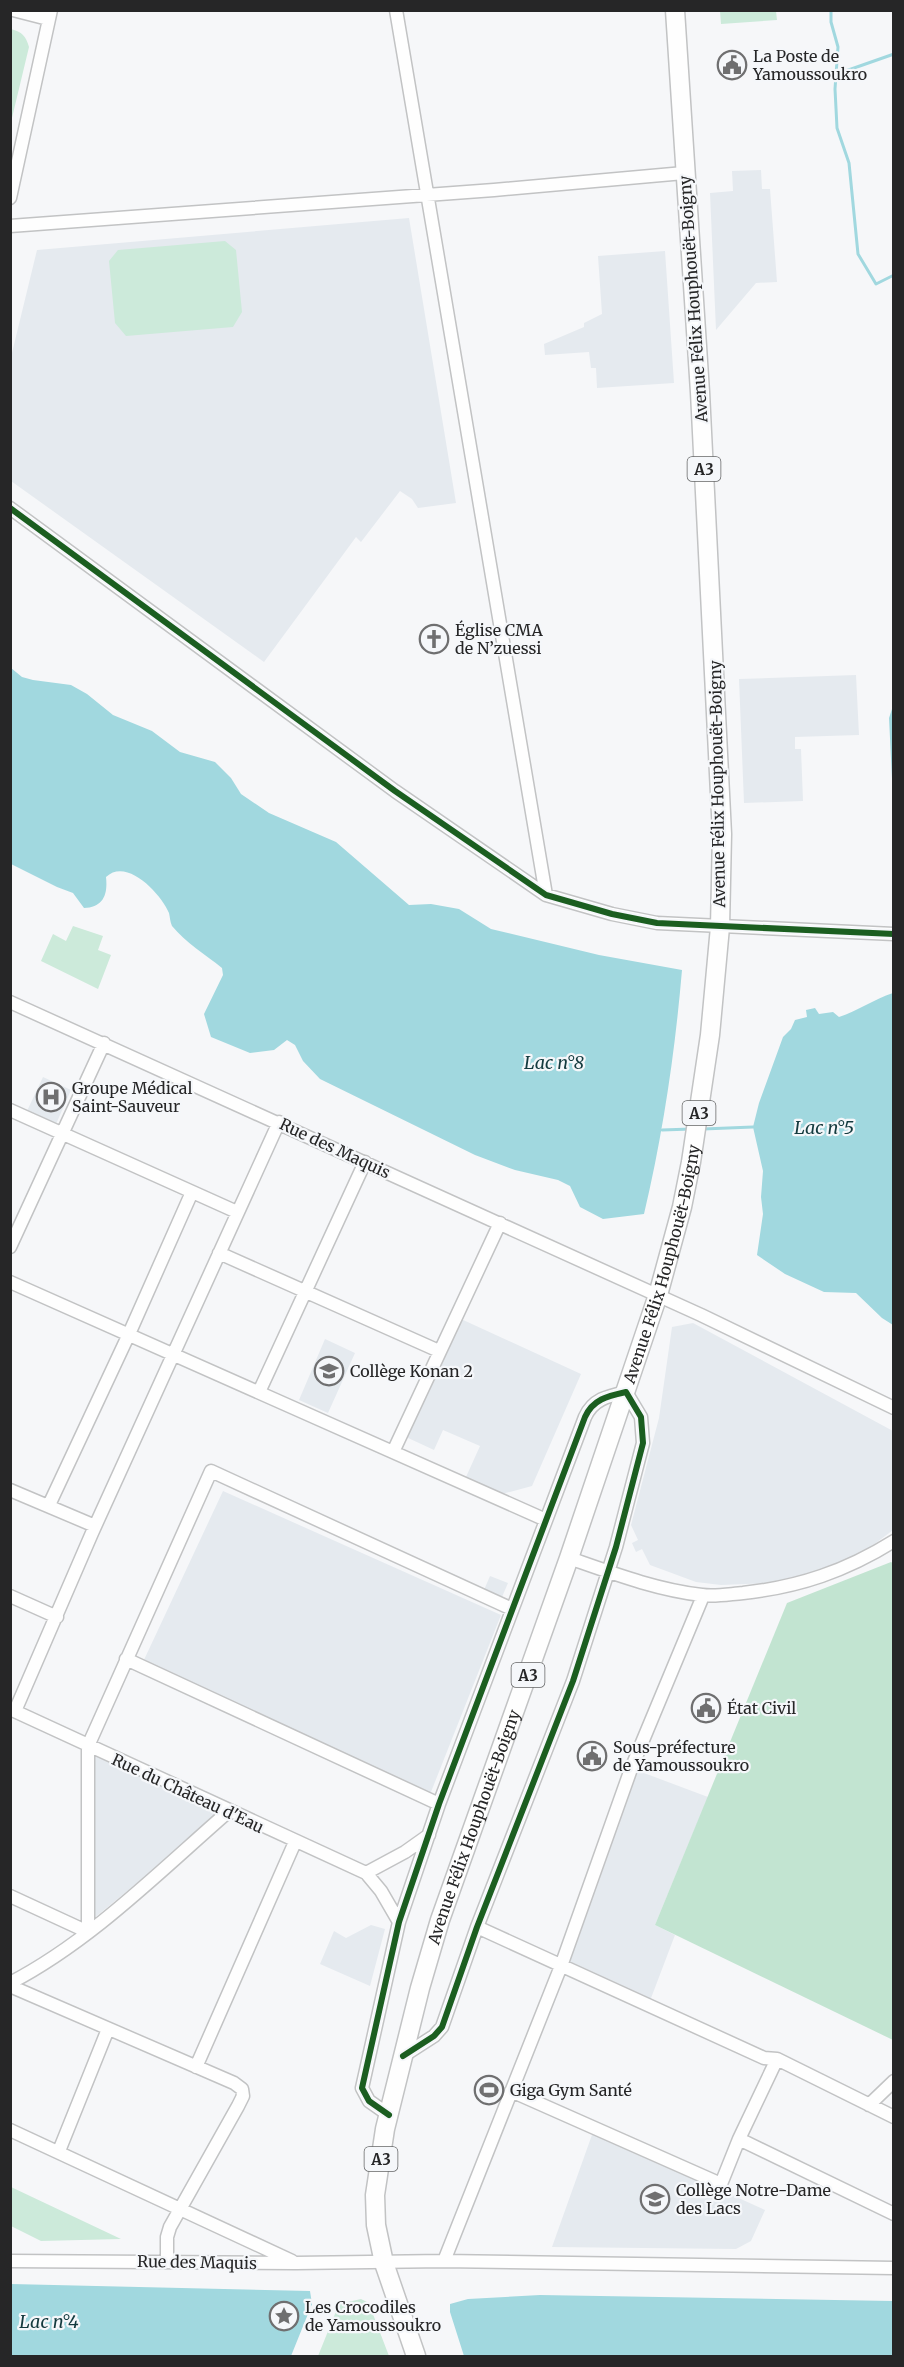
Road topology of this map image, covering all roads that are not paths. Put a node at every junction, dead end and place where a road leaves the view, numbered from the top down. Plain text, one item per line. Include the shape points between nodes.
1 (13, 10) edge
2 (396, 10) edge
3 (675, 10) edge
4 (49, 15) edge
5 (684, 173) junction
6 (428, 195) junction
7 (10, 198) edge
8 (10, 226) edge
9 (10, 508) edge
10 (546, 895) junction
11 (720, 927) junction
12 (894, 934) edge
13 (10, 1002) edge
14 (104, 1043) junction
15 (10, 1110) edge
16 (279, 1122) junction
17 (63, 1134) junction
18 (365, 1162) junction
19 (192, 1192) junction
20 (237, 1212) junction
21 (500, 1223) junction
22 (10, 1247) edge
23 (219, 1253) junction
24 (10, 1282) edge
25 (304, 1292) junction
26 (658, 1295) junction
27 (129, 1334) junction
28 (440, 1351) junction
29 (174, 1353) junction
30 (259, 1392) junction
31 (626, 1392) junction
32 (894, 1408) edge
33 (393, 1452) junction
34 (10, 1490) edge
35 (49, 1505) junction
36 (546, 1521) junction
37 (95, 1526) junction
38 (894, 1541) edge
39 (569, 1558) junction
40 (609, 1571) junction
41 (10, 1596) edge
42 (703, 1596) junction
43 (512, 1609) junction
44 (57, 1617) junction
45 (126, 1659) junction
46 (13, 1710) edge
47 (88, 1746) junction
48 (439, 1804) junction
49 (229, 1811) junction
50 (429, 1835) junction
51 (295, 1842) junction
52 (366, 1873) junction
53 (10, 1896) edge
54 (399, 1922) junction
55 (477, 1927) junction
56 (88, 1932) junction
57 (561, 1966) junction
58 (10, 1985) edge
59 (108, 2029) junction
60 (403, 2056) junction
61 (777, 2059) junction
62 (196, 2067) junction
63 (894, 2081) edge
64 (511, 2091) junction
65 (869, 2105) junction
66 (389, 2115) junction
67 (894, 2116) edge
68 (10, 2130) edge
69 (738, 2139) junction
70 (59, 2151) junction
71 (179, 2210) junction
72 (894, 2214) edge
73 (10, 2261) edge
74 (167, 2261) junction
75 (444, 2261) junction
76 (296, 2263) junction
77 (384, 2263) junction
78 (894, 2268) edge
79 (416, 2356) edge

1 - 4 street
2 - 6 street
3 - 5 highway, Avenue Félix Houphouët-Boigny / A3
4 - 7 street
5 - 6 street
5 - 11 highway, Avenue Félix Houphouët-Boigny / A3 via 715,673 722,834
6 - 8 street
6 - 10 street
9 - 10 street via 395,790
10 - 11 street via 657,923
11 - 12 street
11 - 26 highway, Avenue Félix Houphouët-Boigny / A3 via 710,1035 691,1161
13 - 14 street, Rue des Maquis
14 - 16 street, Rue des Maquis
14 - 17 street
15 - 17 street
16 - 18 street, Rue des Maquis
16 - 20 street
17 - 19 street
17 - 22 street
18 - 21 street, Rue des Maquis
18 - 25 street
19 - 20 street
19 - 27 street
20 - 23 street
21 - 26 street, Rue des Maquis
21 - 28 street
23 - 25 street
23 - 29 street
24 - 27 street
25 - 28 street
25 - 30 street
26 - 31 highway, Avenue Félix Houphouët-Boigny / A3
26 - 32 street, Rue des Maquis
27 - 29 street
27 - 35 street
28 - 33 street
29 - 30 street
29 - 37 street
30 - 33 street
31 - 36 street via 607,1397 588,1409
31 - 39 highway, Avenue Félix Houphouët-Boigny / A3
31 - 40 street via 641,1417 644,1443
33 - 36 street
34 - 35 street
35 - 37 street
36 - 43 street
37 - 44 street
38 - 42 street via 848,1567 801,1583
39 - 40 street
39 - 60 highway, Avenue Félix Houphouët-Boigny / A3 via 440,1920
40 - 42 street
40 - 55 street via 573,1681
41 - 44 street
42 - 57 street via 631,1769
43 - 45 street via 211,1471
43 - 48 street
44 - 46 street
45 - 47 street
45 - 48 street
46 - 47 street, Rue du Château d'Eau
47 - 49 street, Rue du Château d'Eau
47 - 56 street
48 - 50 street
49 - 51 street, Rue du Château d'Eau
49 - 56 street
50 - 52 street
50 - 54 street
51 - 52 street, Rue du Château d'Eau
51 - 62 street
52 - 54 street, Rue du Château d'Eau
53 - 56 street
54 - 66 street via 362,2088 369,2101
55 - 57 street
55 - 60 street via 442,2028
56 - 58 street
57 - 61 street via 764,2058
57 - 64 street
58 - 59 street
59 - 62 street
59 - 70 street
60 - 66 highway, Avenue Félix Houphouët-Boigny / A3
61 - 65 street
61 - 69 street
62 - 71 street via 240,2085 243,2096
63 - 65 street
64 - 69 street via 720,2184
64 - 75 street
65 - 67 street
66 - 77 highway, Avenue Félix Houphouët-Boigny / A3 via 375,2195
68 - 70 street
69 - 72 street
70 - 71 street
71 - 74 street via 167,2237
71 - 76 street
73 - 74 street, Rue des Maquis
74 - 76 street, Rue des Maquis
75 - 77 street, Rue des Maquis
75 - 78 street, Rue des Maquis
76 - 77 street, Rue des Maquis
77 - 79 highway, A3

